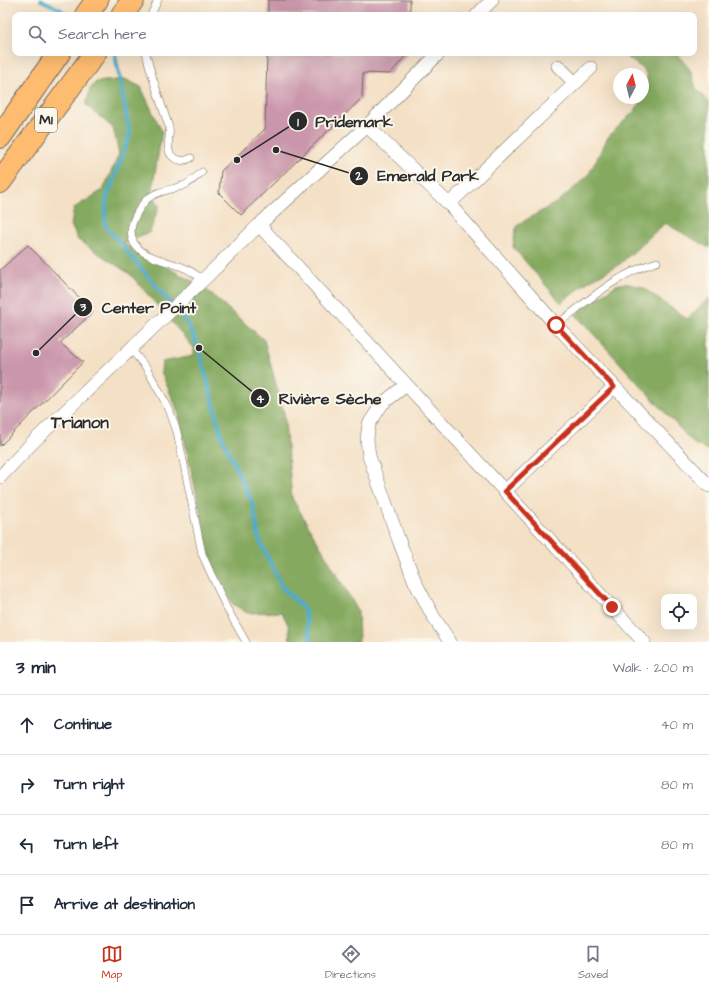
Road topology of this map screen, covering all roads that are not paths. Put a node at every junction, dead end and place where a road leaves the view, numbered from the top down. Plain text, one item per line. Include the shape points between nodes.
1 (97, 0) edge
2 (133, 0) edge
3 (158, 0) edge
4 (492, 0) edge
5 (88, 12) edge
6 (124, 12) edge
7 (152, 12) edge
8 (480, 12) edge
9 (57, 56) edge
10 (92, 56) edge
11 (147, 56) edge
12 (436, 56) edge
13 (558, 66) dead end
14 (591, 68) dead end
15 (575, 83) junction
16 (367, 126) junction
17 (0, 137) edge
18 (191, 158) dead end
19 (202, 172) dead end
20 (0, 182) edge
21 (449, 204) junction
22 (259, 225) junction
23 (657, 262) dead end
24 (199, 284) junction
25 (556, 325) junction
26 (131, 349) junction
27 (406, 386) junction
28 (614, 387) junction
29 (0, 477) edge
30 (708, 484) edge
31 (505, 491) junction
32 (246, 642) edge
33 (450, 642) edge
34 (644, 642) edge

1 - 5 highway
2 - 6 highway
3 - 7 lane
4 - 8 street
9 - 17 highway, M1
10 - 20 highway, M1
11 - 18 lane via 169,128 169,151 178,160 185,161
12 - 16 street
13 - 15 street
14 - 15 street
15 - 21 street
16 - 21 street
16 - 22 street
19 - 24 lane via 184,185 147,199 133,220 131,230 133,240 139,249 152,258 186,269
21 - 25 street
22 - 24 street
22 - 27 street
23 - 25 lane via 620,277
24 - 26 street
25 - 28 street
26 - 29 street
26 - 32 lane via 147,369 170,409 202,554 226,607
27 - 31 street
27 - 33 street via 382,404 369,424 369,456 415,582
28 - 30 street
28 - 31 street
31 - 34 street

